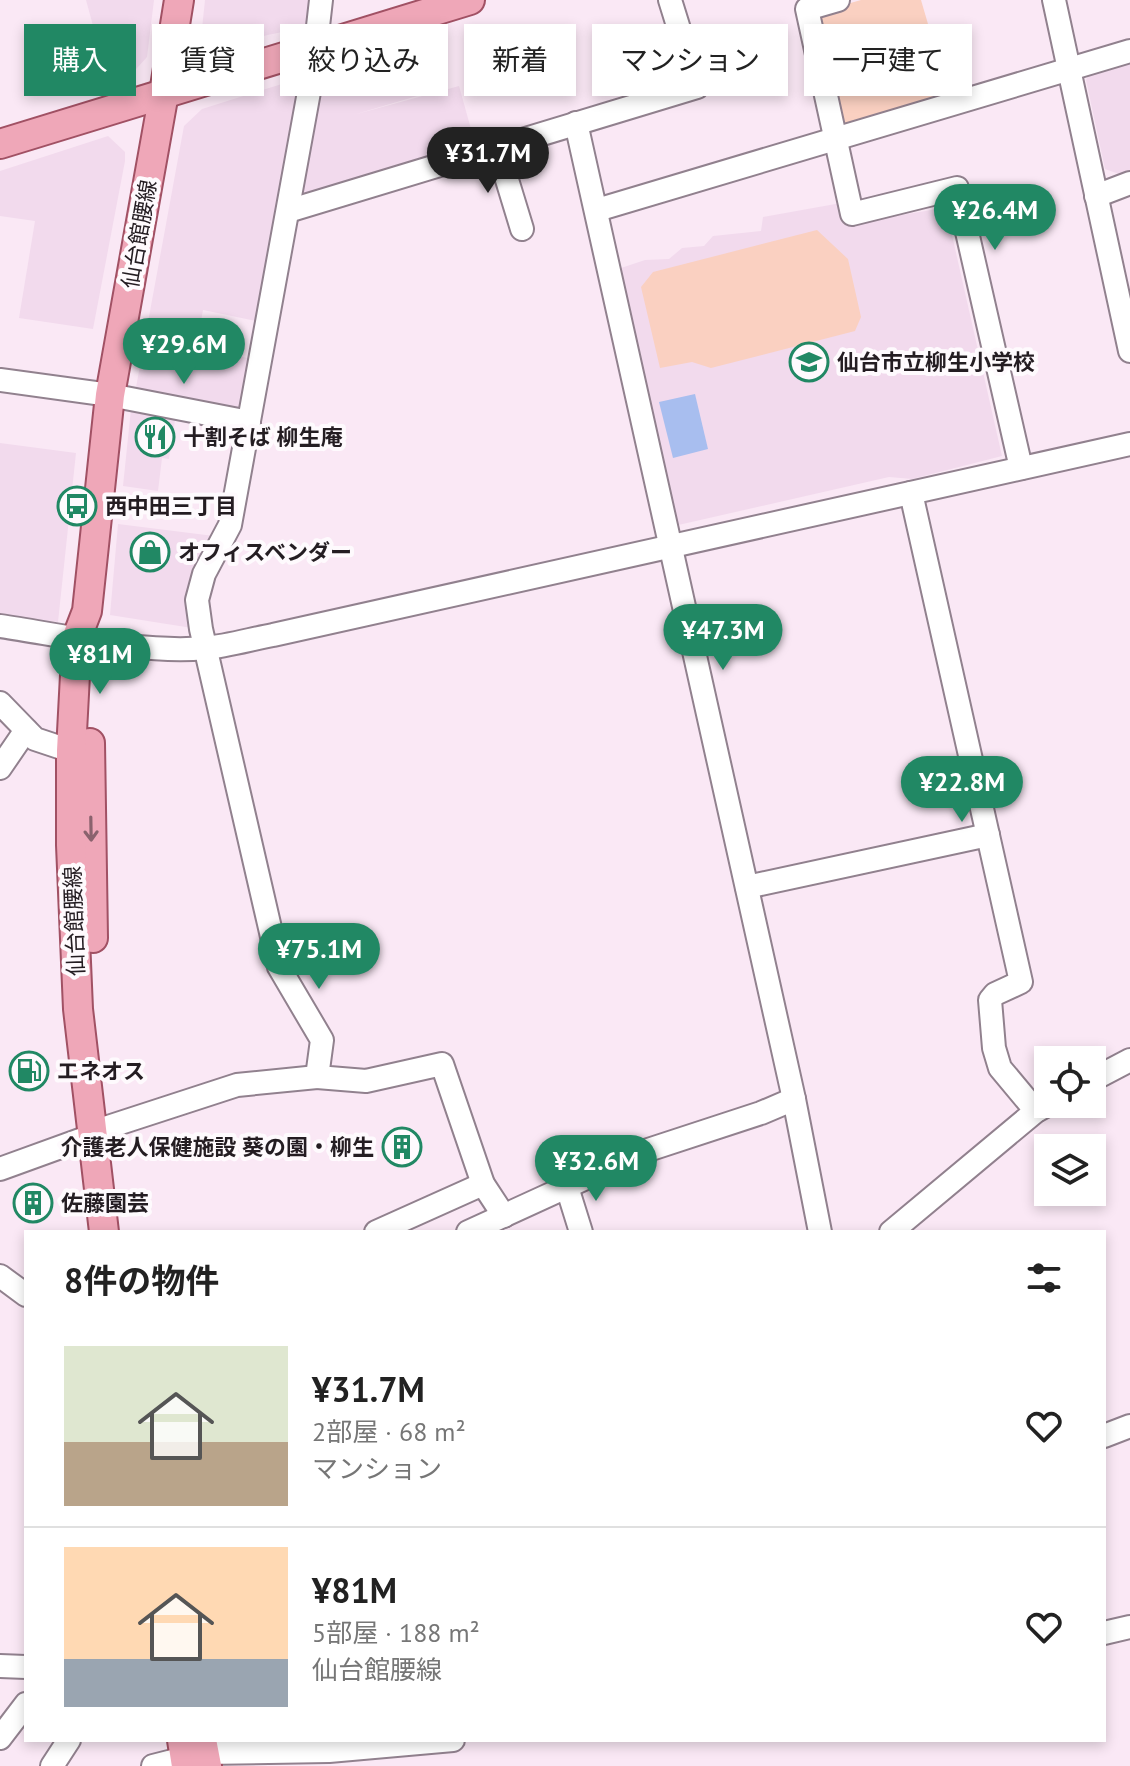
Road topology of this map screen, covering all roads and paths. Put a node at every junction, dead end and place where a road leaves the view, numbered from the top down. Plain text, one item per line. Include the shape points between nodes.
1 (179, 0) edge
2 (321, 0) edge
3 (470, 0) edge
4 (670, 0) edge
5 (838, 0) edge
6 (1054, 0) edge
7 (175, 24) edge
8 (318, 24) edge
9 (391, 24) edge
10 (1130, 51) edge
11 (1068, 70) junction
12 (154, 96) edge
13 (163, 96) edge
14 (308, 96) edge
15 (576, 123) junction
16 (835, 140) junction
17 (0, 144) edge
18 (497, 147) junction
19 (1130, 183) edge
20 (1096, 196) junction
21 (597, 210) junction
22 (288, 211) junction
23 (522, 229) dead end
24 (1130, 351) edge
25 (0, 380) edge
26 (110, 395) junction
27 (249, 422) junction
28 (1130, 444) edge
29 (1021, 468) junction
30 (911, 493) junction
31 (671, 546) junction
32 (0, 626) edge
33 (86, 629) junction
34 (205, 648) junction
35 (0, 703) edge
36 (26, 730) junction
37 (71, 751) junction
38 (0, 768) edge
39 (988, 835) junction
40 (747, 887) junction
41 (1130, 1060) edge
42 (1106, 1073) edge
43 (317, 1077) junction
44 (794, 1099) junction
45 (1034, 1100) edge
46 (1034, 1115) edge
47 (100, 1131) junction
48 (0, 1169) edge
49 (483, 1184) junction
50 (567, 1187) junction
51 (504, 1216) junction
52 (104, 1230) edge
53 (122, 1230) edge
54 (380, 1230) edge
55 (472, 1230) edge
56 (580, 1230) edge
57 (820, 1230) edge
58 (893, 1230) edge
59 (0, 1276) edge
60 (24, 1294) edge
61 (1130, 1426) edge
62 (1106, 1435) edge
63 (1130, 1627) edge
64 (1106, 1633) edge
65 (0, 1666) edge
66 (24, 1667) edge
67 (24, 1707) edge
68 (0, 1738) edge
69 (68, 1742) edge
70 (406, 1742) edge
71 (359, 1744) edge
72 (194, 1753) edge
73 (52, 1766) edge
74 (153, 1766) edge

1 - 7 main road, 仙台館腰線
2 - 8 street
3 - 9 main road
4 - 15 street via 697,87
5 - 16 street via 807,9
6 - 11 street
10 - 11 street
11 - 16 street
11 - 20 street
12 - 17 main road
13 - 26 main road, 仙台館腰線
14 - 22 street
15 - 18 street
15 - 21 street
16 - 21 street
16 - 29 street via 852,214 957,188
18 - 22 street
18 - 23 street
19 - 20 street
20 - 24 street
21 - 31 street
22 - 27 street
25 - 26 street
26 - 27 street
26 - 33 main road, 仙台館腰線
27 - 34 street via 230,525 204,574 197,600
28 - 29 street
29 - 30 street
30 - 31 street
30 - 39 street
31 - 34 street
31 - 40 street
32 - 33 street
33 - 34 street via 167,648
33 - 37 main road, 仙台館腰線
33 -> 47 main road, 仙台館腰線
34 - 43 street via 279,967 322,1040
35 - 36 street
36 - 37 street via 50,746
36 - 38 street
37 - 47 main road, 仙台館腰線 via 75,945
39 - 40 street
39 - 45 street via 1021,982 990,1000 994,1048 1000,1068
40 - 44 street
41 - 42 street
43 - 47 street via 237,1085
43 - 49 street via 366,1081 442,1064
44 - 50 street via 645,1151
44 - 57 street
46 - 58 street
47 - 48 street
47 - 52 main road, 仙台館腰線
47 - 53 main road, 仙台館腰線
49 - 51 street
49 - 54 street
50 - 51 street
50 - 56 street
51 - 55 street
59 - 60 street
61 - 62 street
63 - 64 street
65 - 66 street
67 - 68 street
69 - 73 street
70 - 71 street
71 - 72 street
72 - 74 street

